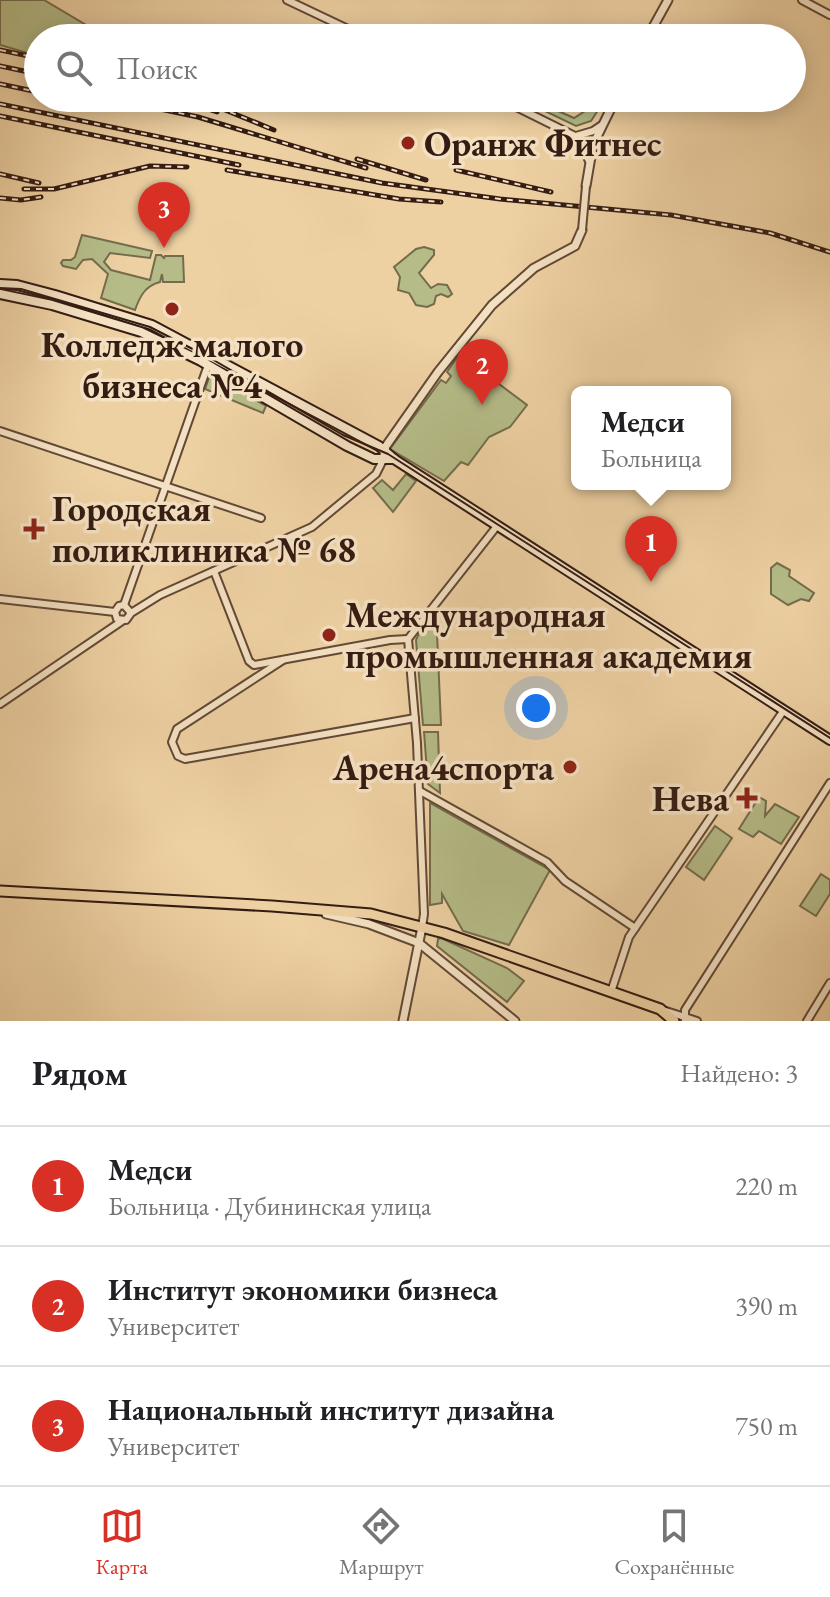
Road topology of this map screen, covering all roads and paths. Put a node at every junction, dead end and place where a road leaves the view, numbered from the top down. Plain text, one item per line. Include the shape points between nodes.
1 (287, 0) edge
2 (668, 0) edge
3 (802, 0) edge
4 (830, 15) edge
5 (338, 24) edge
6 (655, 24) edge
7 (527, 112) edge
8 (609, 112) edge
9 (603, 124) junction
10 (576, 136) junction
11 (593, 145) junction
12 (589, 161) junction
13 (586, 186) joint
14 (582, 230) joint
15 (0, 284) edge
16 (0, 294) edge
17 (208, 365) junction
18 (0, 431) edge
19 (384, 452) junction
20 (164, 486) junction
21 (261, 518) dead end
22 (497, 526) junction
23 (214, 571) junction
24 (0, 599) edge
25 (124, 605) junction
26 (115, 612) junction
27 (131, 613) junction
28 (122, 621) junction
29 (408, 639) junction
30 (283, 660) junction
31 (252, 664) junction
32 (247, 682) junction
33 (0, 704) edge
34 (784, 710) junction
35 (415, 718) junction
36 (830, 740) edge
37 (830, 783) edge
38 (420, 791) junction
39 (0, 891) edge
40 (275, 906) junction
41 (422, 927) junction
42 (635, 928) junction
43 (419, 943) junction
44 (830, 983) edge
45 (611, 992) junction
46 (681, 1019) edge
47 (403, 1021) edge
48 (515, 1021) edge
49 (697, 1021) edge
50 (807, 1021) edge

1 - 5 street
2 - 6 street
3 - 4 street
7 - 10 street
8 - 9 street
9 - 10 street
9 - 11 street
10 - 11 street
10 - 12 street
11 - 12 street
12 - 13 street
13 - 14 street, bridge
14 - 19 street via 575,246 534,268 492,305
15 - 19 main road via 152,325
16 - 17 main road via 141,332
17 - 19 main road via 370,457
17 - 20 street
18 - 20 street
19 - 22 main road
19 - 23 street via 376,474 312,527
20 - 21 street
20 - 25 street
22 - 29 street
22 - 34 main road
23 - 27 street
23 - 31 street
24 - 26 street
25 - 26 street
25 - 27 street
26 - 28 street
27 - 28 street
28 - 33 street
29 - 30 street
29 - 35 street
30 - 31 street
30 - 32 street
31 - 32 street
32 - 35 street via 177,729 172,742 178,756 185,759
34 - 36 main road
34 - 42 street
35 - 38 street
37 - 46 street
38 - 41 street
38 - 42 street via 547,862 565,881
39 - 40 main road
40 - 41 main road via 371,914
40 - 43 street via 344,917
41 - 43 street
41 - 45 main road
42 - 45 street
43 - 47 street
43 - 48 street
44 - 50 street
45 - 46 main road
46 - 49 street

